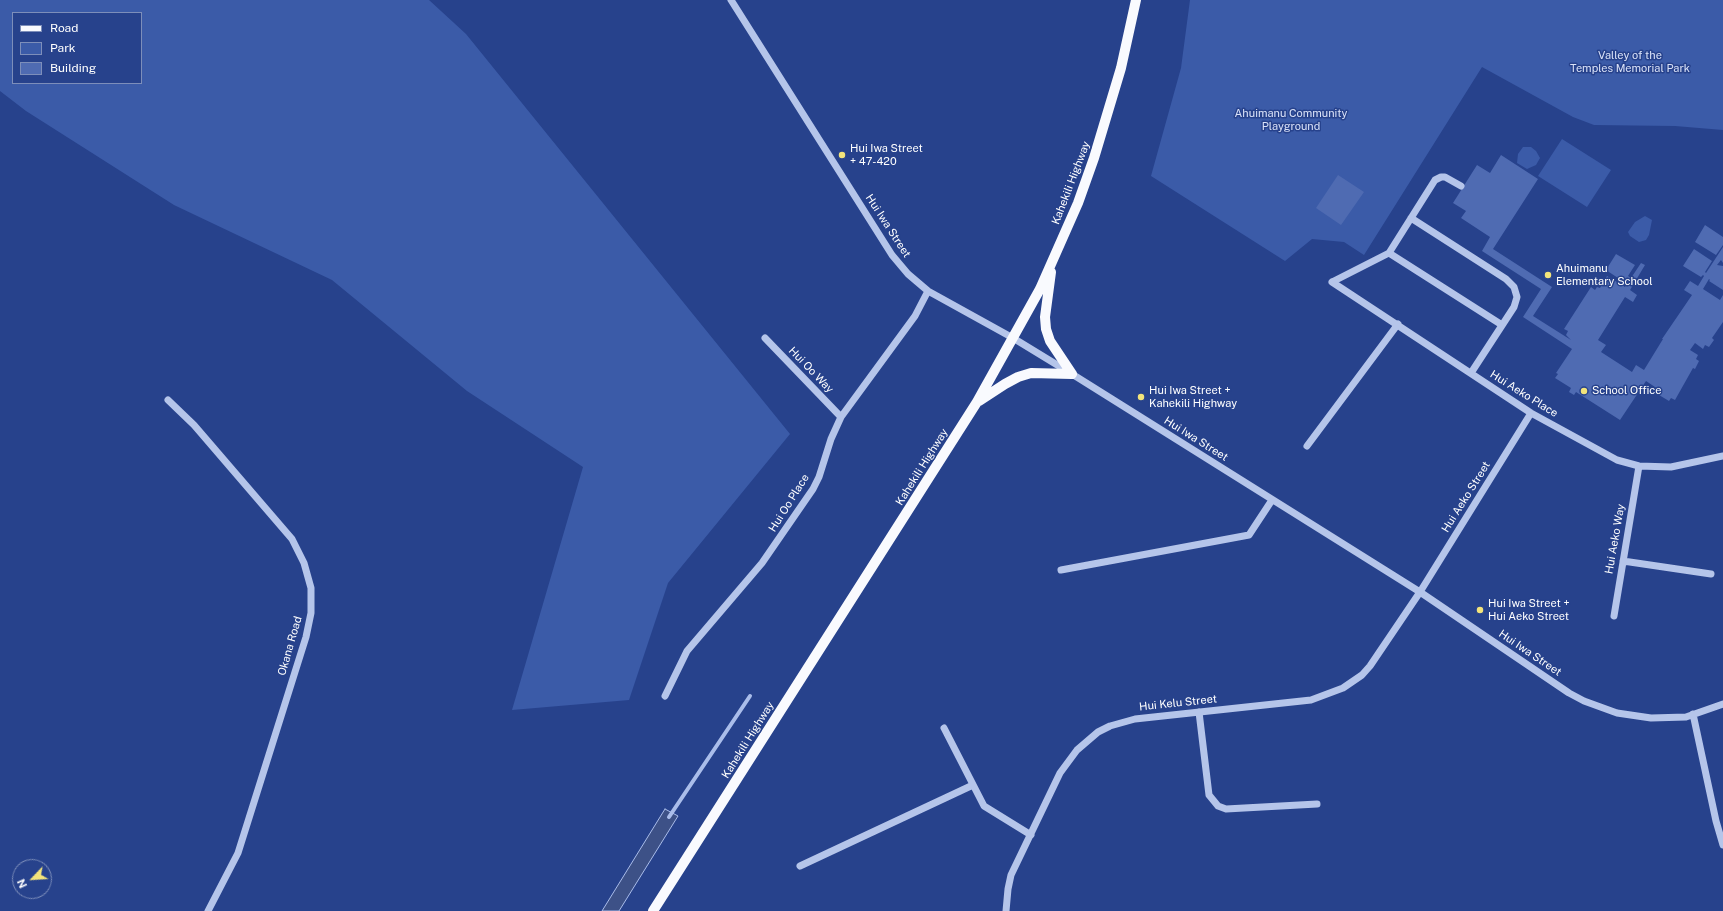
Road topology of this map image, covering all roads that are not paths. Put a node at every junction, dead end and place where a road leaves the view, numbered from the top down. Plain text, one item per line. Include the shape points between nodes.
1 (731, 0) edge
2 (1136, 0) edge
3 (1461, 186) dead end
4 (1411, 218) junction
5 (1389, 253) junction
6 (1052, 262) junction
7 (928, 291) junction
8 (1398, 324) junction
9 (1502, 326) junction
10 (765, 338) dead end
11 (1013, 338) junction
12 (1471, 373) junction
13 (1072, 374) junction
14 (168, 400) dead end
15 (977, 402) junction
16 (1531, 413) junction
17 (842, 417) junction
18 (1307, 446) dead end
19 (1723, 456) edge
20 (1639, 466) junction
21 (1272, 500) junction
22 (1623, 561) junction
23 (1061, 570) dead end
24 (1711, 574) dead end
25 (1420, 592) junction
26 (1614, 616) dead end
27 (665, 696) dead end
28 (1723, 704) edge
29 (1199, 712) junction
30 (1693, 714) junction
31 (944, 728) dead end
32 (973, 785) junction
33 (1317, 804) dead end
34 (1031, 835) junction
35 (1723, 845) edge
36 (800, 866) dead end
37 (208, 911) edge
38 (653, 911) edge
39 (1006, 911) edge

1 - 7 street, Hui Iwa Street via 892,255 908,274
2 - 6 main road, Kahekili Highway via 1109,114 1078,202
3 - 4 street via 1445,178 1438,178
4 - 5 street
4 - 9 street via 1510,282 1516,292 1516,302
5 - 8 street, Hui Aeko Place via 1332,282
5 - 9 street
6 - 11 main road, Kahekili Highway
6 - 13 main road via 1045,317 1046,329 1050,341
7 - 11 street, Hui Iwa Street
7 - 17 street, Hui Oo Place via 915,316
8 - 12 street, Hui Aeko Place
8 - 18 street
9 - 12 street
10 - 17 street, Hui Oo Way
11 - 13 street, Hui Iwa Street
11 - 15 main road, Kahekili Highway
12 - 16 street, Hui Aeko Place
13 - 15 main road via 1031,374 1018,377
13 - 21 street, Hui Iwa Street
14 - 37 street, Okana Road via 191,420 292,540 304,563 311,594 311,613 306,638 238,853
15 - 38 main road, Kahekili Highway
16 - 20 street, Hui Aeko Place via 1617,460
16 - 25 street, Hui Aeko Street
17 - 27 street, Hui Oo Place via 813,489 762,563 687,651
19 - 20 street, Hui Aeko Place via 1671,467
20 - 22 street, Hui Aeko Way
21 - 23 street via 1248,535
21 - 25 street, Hui Iwa Street
22 - 24 street
22 - 26 street, Hui Aeko Way
25 - 29 street, Hui Kelu Street via 1370,666 1343,688 1311,700
25 - 30 street, Hui Iwa Street via 1584,701 1617,713 1640,717 1669,718
28 - 30 street, Hui Iwa Street
29 - 33 street via 1210,795 1218,806 1226,809
29 - 34 street, Hui Kelu Street via 1122,722 1104,729 1087,740 1060,773
30 - 35 street
31 - 32 street
32 - 34 street via 988,810
32 - 36 street
34 - 39 street, Hui Kelu Street via 1011,875

